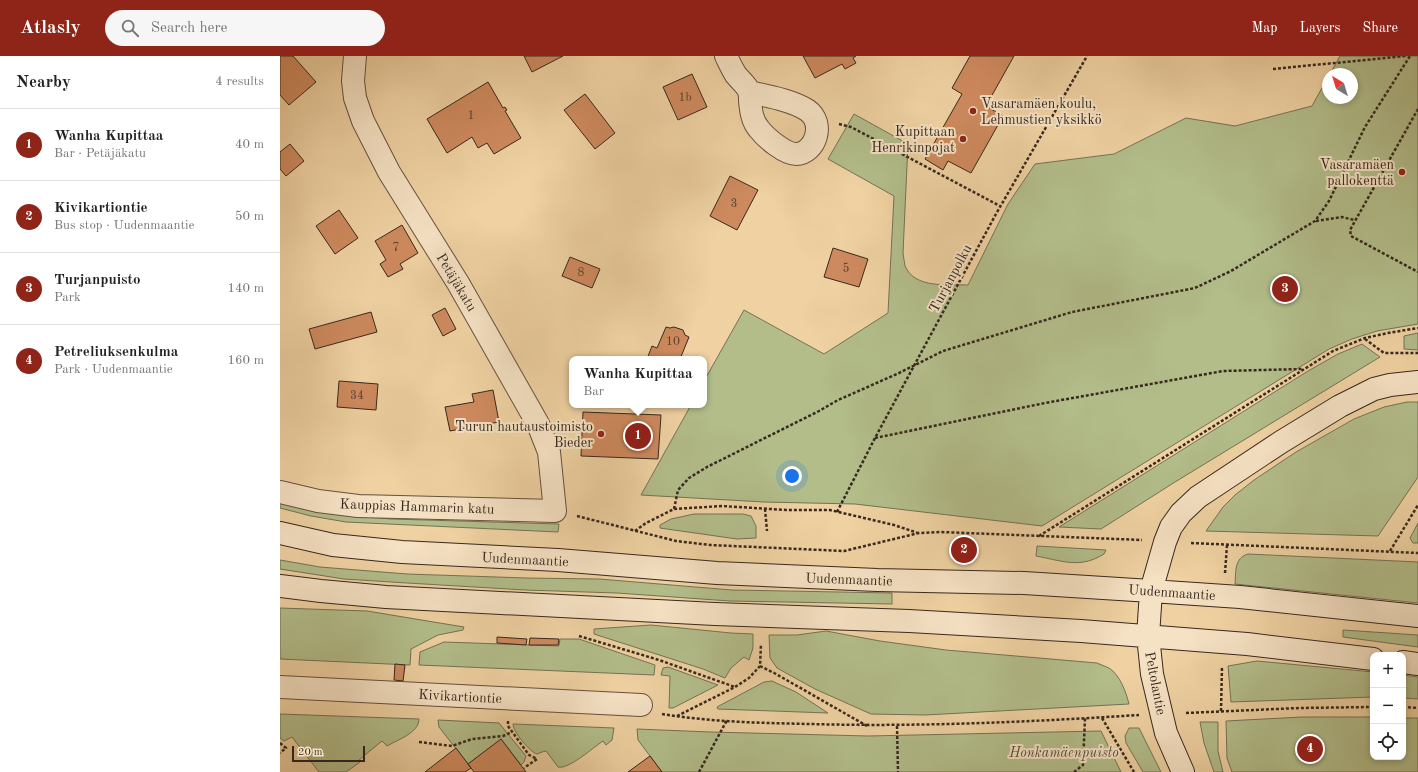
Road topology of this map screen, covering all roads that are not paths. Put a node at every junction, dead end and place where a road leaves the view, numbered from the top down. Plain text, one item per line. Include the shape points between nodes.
1 (356, 56) edge
2 (726, 56) edge
3 (749, 92) junction
4 (1418, 382) edge
5 (280, 492) edge
6 (555, 511) joint
7 (280, 533) edge
8 (280, 586) edge
9 (1152, 591) junction
10 (1418, 616) edge
11 (1148, 636) junction
12 (1370, 659) edge
13 (1406, 662) edge
14 (1418, 664) edge
15 (280, 687) edge
16 (641, 705) road end
17 (1183, 772) edge

1 - 6 main road, Petäjäkatu via 353,81 363,121 389,172 458,283 538,424 549,452
2 - 3 main road via 735,74
3 - 3 main road via 754,122 764,135 786,151 797,154 807,149 818,129 815,119 807,110 783,100
4 - 9 main road, Peltolantie via 1390,385 1357,397 1281,442 1198,497 1180,513 1171,527
5 - 6 main road, Kauppias Hammarin katu via 318,501 358,506
7 - 9 main road, Uudenmaantie via 333,545 395,551 558,560 717,573 1024,583
8 - 11 main road via 386,597 909,621
9 - 10 main road, Uudenmaantie
9 - 11 main road, Peltolantie
11 - 12 main road
11 - 17 main road, Peltolantie via 1152,674 1166,733
13 - 14 main road
15 - 16 main road, Kivikartiontie

